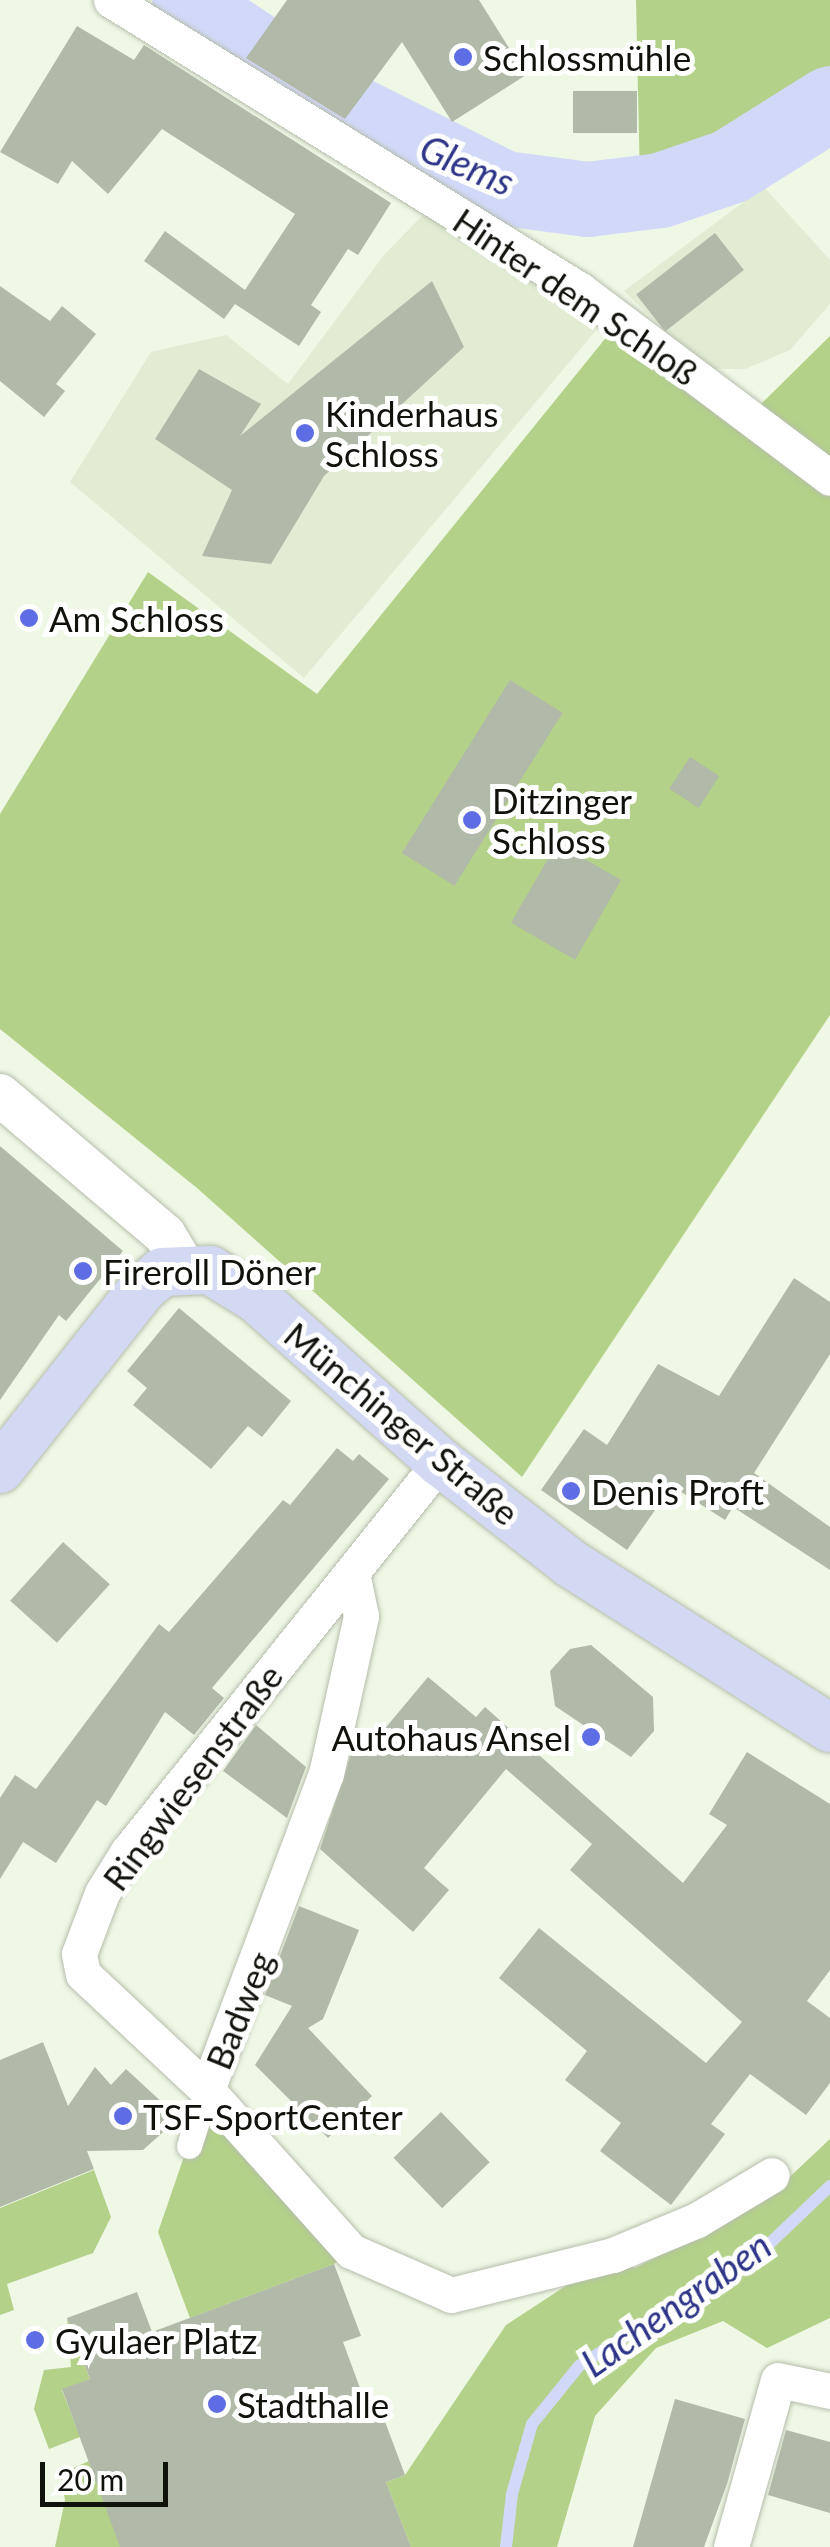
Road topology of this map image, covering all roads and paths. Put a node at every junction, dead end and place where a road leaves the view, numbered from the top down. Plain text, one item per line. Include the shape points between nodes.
1 (111, 0) edge
2 (830, 478) edge
3 (0, 1095) edge
4 (184, 1267) junction
5 (440, 1462) junction
6 (0, 1469) edge
7 (352, 1573) junction
8 (829, 1725) edge
9 (206, 2090) junction
10 (188, 2146) dead end
11 (772, 2175) dead end
12 (830, 2392) edge
13 (731, 2547) edge

1 - 2 street, Hinter dem Schloß via 580,290
3 - 4 street via 164,1234
4 - 5 main road, Münchinger Straße via 210,1270 258,1299
4 - 6 main road via 162,1272 142,1288
5 - 7 street, Ringwiesenstraße
5 - 8 main road, Münchinger Straße via 620,1598
7 - 9 street, Badweg via 361,1616 326,1774
7 - 9 street, Ringwiesenstraße via 128,1851 102,1894 79,1954 83,1974 110,2003
9 - 10 street
9 - 11 street, Badweg via 350,2251 451,2295 613,2255 697,2220
12 - 13 street via 778,2380

